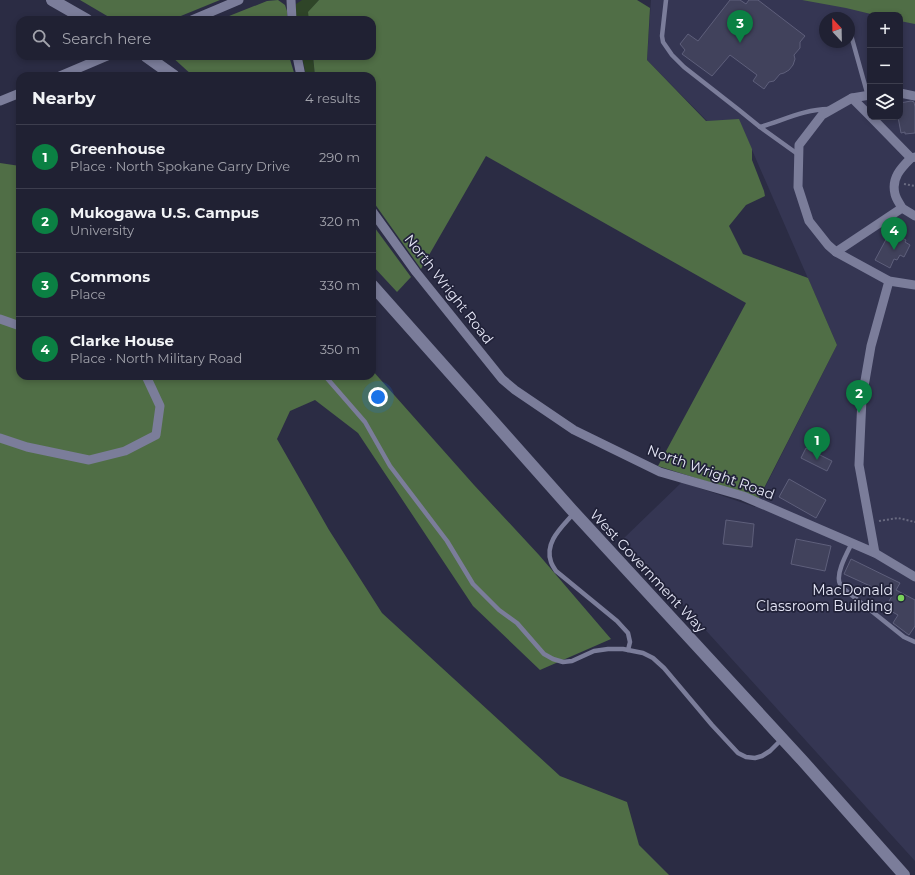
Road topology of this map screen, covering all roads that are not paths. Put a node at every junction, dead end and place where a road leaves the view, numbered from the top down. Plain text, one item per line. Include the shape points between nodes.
1 (52, 0) edge
2 (239, 0) edge
3 (291, 0) edge
4 (666, 0) edge
5 (80, 16) edge
6 (201, 16) edge
7 (292, 16) edge
8 (855, 48) edge
9 (98, 60) edge
10 (152, 60) edge
11 (298, 60) edge
12 (69, 72) edge
13 (168, 72) edge
14 (300, 72) edge
15 (867, 89) edge
16 (903, 94) edge
17 (16, 95) edge
18 (867, 96) edge
19 (915, 96) edge
20 (852, 98) junction
21 (0, 101) edge
22 (832, 110) junction
23 (867, 114) edge
24 (873, 120) edge
25 (760, 127) junction
26 (799, 155) junction
27 (913, 157) edge
28 (902, 208) junction
29 (915, 216) edge
30 (376, 217) edge
31 (836, 252) junction
32 (889, 281) junction
33 (915, 285) edge
34 (376, 289) edge
35 (0, 319) edge
36 (16, 325) edge
37 (148, 380) edge
38 (328, 380) edge
39 (0, 438) edge
40 (574, 512) junction
41 (852, 543) junction
42 (875, 553) junction
43 (915, 577) edge
44 (915, 642) edge
45 (628, 650) junction
46 (782, 739) junction
47 (904, 875) edge

1 - 5 main road
2 - 6 street
3 - 7 street
4 - 25 lane via 662,36 666,48 684,67
8 - 15 lane
9 - 12 street
10 - 13 main road
11 - 14 street
16 - 19 street
17 - 21 street
18 - 20 street
20 - 22 street
20 - 23 street
22 - 25 lane via 804,113
22 - 26 street via 822,115 799,145
24 - 27 street
25 - 26 lane
26 - 31 street via 798,187 809,221
27 - 28 street via 898,171 895,182 895,193
28 - 29 street
28 - 31 street
30 - 41 street, North Wright Road via 416,272 502,379 515,390 574,430 660,472 743,496
31 - 32 street
32 - 33 street
32 - 42 street via 871,346 862,398 859,465
34 - 40 main road, West Government Way
35 - 36 street
37 - 39 street via 160,406 156,435 125,452 89,460 27,447
38 - 45 lane via 365,422 390,466 448,542 473,584 499,610 517,623 544,654 562,662 572,661 594,651
40 - 45 lane via 552,540 551,562 556,571 628,633
40 - 46 main road, West Government Way
41 - 42 street, North Wright Road
41 - 44 lane via 841,567 839,583 844,590 884,622
42 - 43 street, North Wright Road
45 - 46 lane via 643,653 664,668 738,753 746,757 762,756
46 - 47 main road, West Government Way

